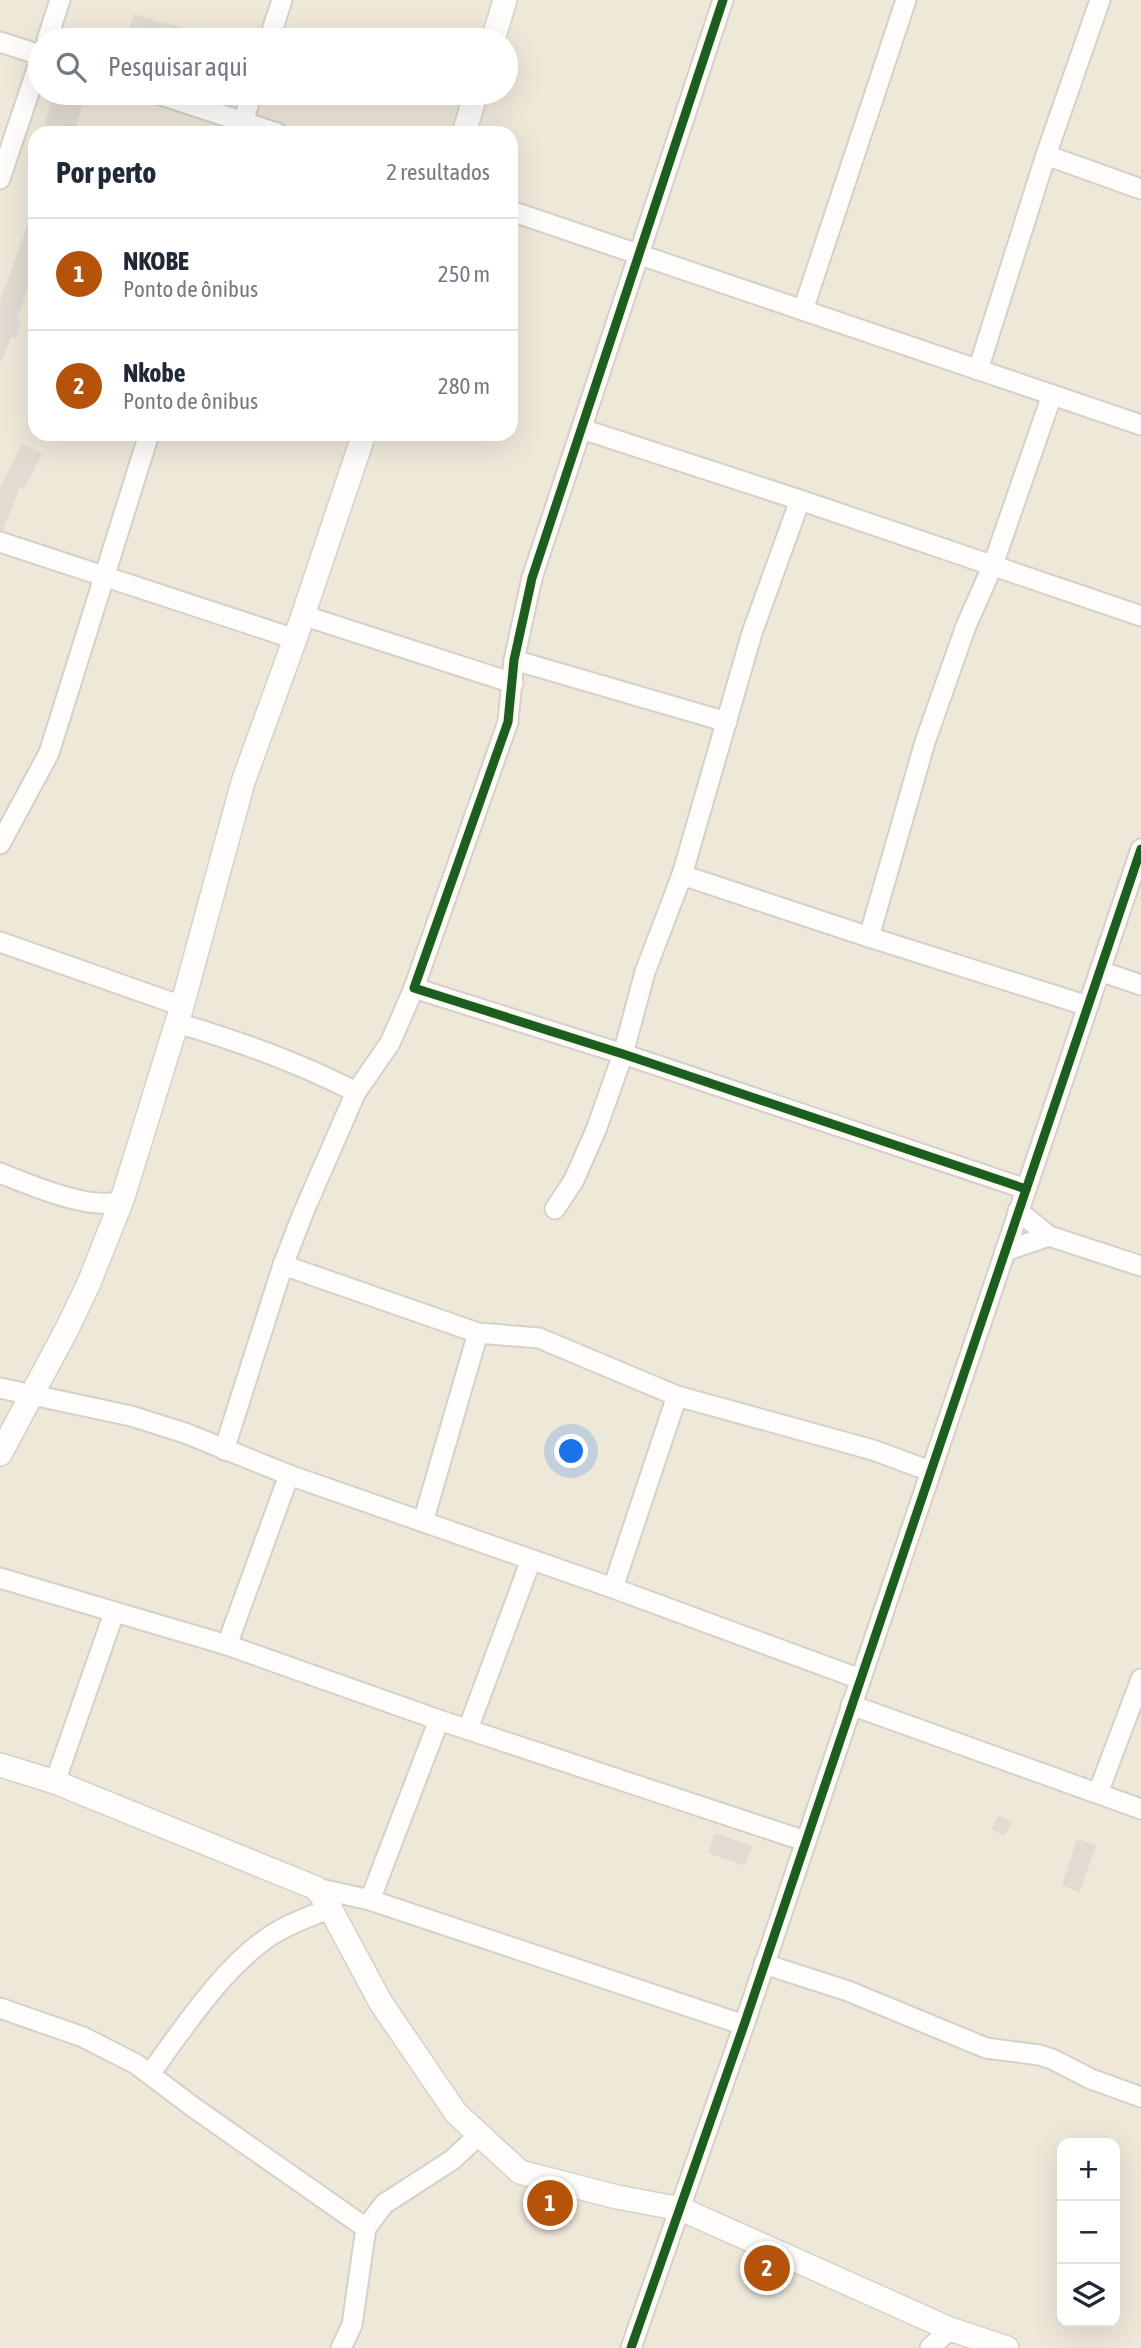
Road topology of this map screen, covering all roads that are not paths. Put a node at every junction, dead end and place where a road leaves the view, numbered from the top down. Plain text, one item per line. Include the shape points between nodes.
1 (60, 0) edge
2 (282, 0) edge
3 (505, 0) edge
4 (723, 0) edge
5 (906, 0) edge
6 (1100, 0) edge
7 (51, 28) edge
8 (273, 28) edge
9 (497, 28) edge
10 (0, 42) edge
11 (28, 52) edge
12 (28, 94) edge
13 (185, 105) edge
14 (248, 105) edge
15 (472, 105) edge
16 (238, 126) edge
17 (241, 126) edge
18 (466, 126) edge
19 (1046, 155) junction
20 (0, 179) edge
21 (1141, 189) edge
22 (518, 213) edge
23 (639, 255) junction
24 (803, 310) junction
25 (978, 370) junction
26 (1052, 395) junction
27 (1141, 425) edge
28 (582, 429) junction
29 (147, 441) edge
30 (362, 441) edge
31 (800, 500) junction
32 (0, 541) edge
33 (993, 565) junction
34 (107, 575) junction
35 (302, 615) junction
36 (1141, 617) edge
37 (295, 639) junction
38 (514, 660) junction
39 (513, 683) junction
40 (727, 722) junction
41 (0, 844) edge
42 (1141, 849) edge
43 (682, 875) junction
44 (869, 937) junction
45 (0, 942) edge
46 (1100, 971) junction
47 (1141, 985) edge
48 (414, 988) junction
49 (1088, 1006) junction
50 (180, 1014) junction
51 (622, 1054) junction
52 (356, 1092) junction
53 (0, 1173) edge
54 (1026, 1189) junction
55 (122, 1200) junction
56 (555, 1209) dead end
57 (1018, 1212) junction
58 (1049, 1236) junction
59 (1005, 1251) junction
60 (283, 1265) junction
61 (1141, 1266) edge
62 (478, 1333) junction
63 (0, 1388) edge
64 (33, 1394) junction
65 (677, 1396) junction
66 (224, 1450) junction
67 (0, 1454) edge
68 (930, 1471) junction
69 (289, 1475) junction
70 (423, 1522) junction
71 (531, 1560) junction
72 (0, 1578) edge
73 (613, 1588) junction
74 (114, 1613) junction
75 (227, 1645) junction
76 (860, 1679) junction
77 (1141, 1679) edge
78 (851, 1705) junction
79 (439, 1720) junction
80 (468, 1729) junction
81 (0, 1765) edge
82 (55, 1782) junction
83 (1098, 1793) junction
84 (1141, 1809) edge
85 (805, 1841) junction
86 (316, 1888) junction
87 (369, 1900) junction
88 (330, 1908) junction
89 (764, 1964) junction
90 (0, 2008) edge
91 (744, 2025) junction
92 (149, 2074) junction
93 (1141, 2097) edge
94 (480, 2134) junction
95 (681, 2209) junction
96 (366, 2228) junction
97 (950, 2329) junction
98 (342, 2348) edge
99 (631, 2348) edge
100 (930, 2348) edge
101 (1007, 2348) edge

1 - 7 street
2 - 8 street
3 - 9 street
4 - 23 street
5 - 24 street
6 - 19 street
10 - 11 street
12 - 20 street
13 - 16 street
14 - 17 street
15 - 18 street
19 - 21 street
19 - 25 street
22 - 23 street
23 - 24 street
23 - 28 street
24 - 25 street
25 - 26 street
26 - 27 street
26 - 33 street
28 - 31 street
28 - 38 street via 532,579
29 - 34 street
30 - 35 street
31 - 33 street
31 - 40 street via 752,633
32 - 34 street
33 - 36 street
33 - 44 street via 925,742
34 - 37 street
34 - 41 street via 50,753
35 - 37 street
35 - 39 street
37 - 50 street via 243,782
38 - 39 street
38 - 40 street
39 - 48 street via 508,722
40 - 43 street
42 - 46 street
43 - 44 street
43 - 51 street via 645,972
44 - 49 street
45 - 50 street
46 - 47 street
46 - 49 street
48 - 51 street
48 - 52 street via 390,1043
49 - 54 street
50 - 52 street
50 - 55 street
51 - 54 street
51 - 56 street via 575,1180
52 - 60 street
53 - 55 street via 97,1205
54 - 57 street
55 - 64 street via 89,1283
57 - 58 street
57 - 59 street
58 - 59 street
58 - 61 street
59 - 68 street
60 - 62 street
60 - 66 street
62 - 65 street via 539,1338
62 - 70 street
63 - 64 street
64 - 66 street via 131,1416
64 - 67 street
65 - 68 street
65 - 73 street
66 - 69 street
68 - 76 street
69 - 70 street
69 - 75 street
70 - 71 street
71 - 73 street
71 - 80 street
72 - 74 street
73 - 76 street
74 - 75 street
74 - 82 street
75 - 79 street
76 - 78 street
77 - 83 street
78 - 83 street
78 - 85 street
79 - 80 street
79 - 87 street
80 - 85 street
81 - 82 street
82 - 86 street
83 - 84 street
85 - 89 street
86 - 87 street
86 - 88 street
87 - 91 street
88 - 92 street via 278,1931 246,1956 200,2006
88 - 94 street via 412,2051 456,2113
89 - 91 street
89 - 93 street via 848,1991 986,2049 1052,2059
90 - 92 street via 83,2037
91 - 95 street
92 - 96 street
94 - 95 street via 520,2172
94 - 96 street via 452,2160 384,2204
95 - 97 street
95 - 99 street
96 - 98 street via 352,2325
97 - 100 street
97 - 101 street

